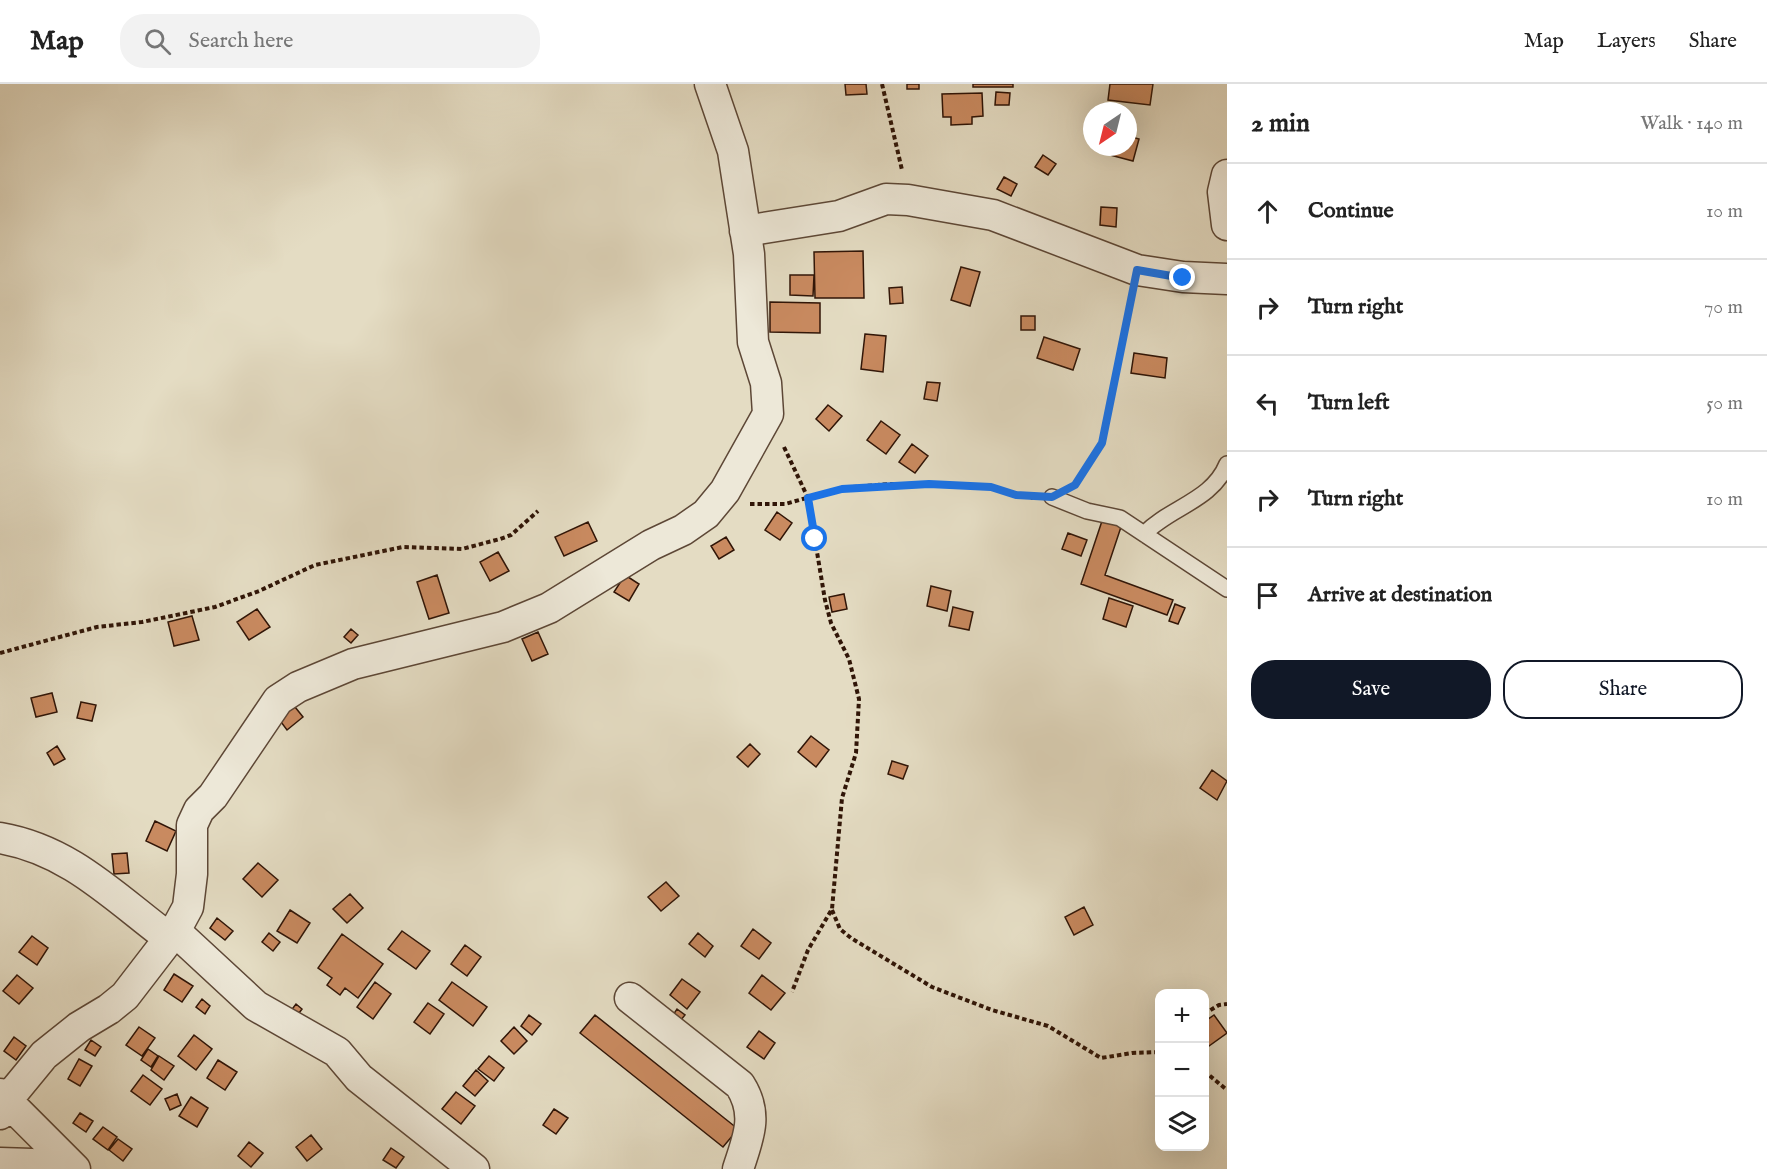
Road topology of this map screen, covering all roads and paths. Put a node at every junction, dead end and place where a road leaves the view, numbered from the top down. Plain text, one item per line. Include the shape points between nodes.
1 (710, 84) edge
2 (882, 84) edge
3 (1227, 175) edge
4 (908, 200) junction
5 (1227, 225) edge
6 (745, 231) junction
7 (1137, 270) junction
8 (1227, 279) edge
9 (768, 414) junction
10 (1227, 464) edge
11 (1052, 497) junction
12 (808, 498) junction
13 (714, 505) junction
14 (538, 511) dead end
15 (1144, 534) junction
16 (1227, 589) edge
17 (0, 652) edge
18 (0, 838) edge
19 (832, 909) junction
20 (172, 934) junction
21 (792, 992) dead end
22 (630, 998) dead end
23 (1227, 1004) edge
24 (1209, 1011) edge
25 (1155, 1053) edge
26 (1209, 1075) edge
27 (1227, 1090) edge
28 (2, 1103) edge
29 (0, 1163) edge
30 (49, 1169) edge
31 (75, 1169) edge
32 (474, 1169) edge
33 (738, 1169) edge

1 - 6 street via 733,151
2 - 4 path
3 - 5 street via 1223,192
4 - 6 street via 886,199 839,216
4 - 7 street via 993,215
6 - 9 street via 753,342 765,383
7 - 8 street via 1183,278
7 - 11 path via 1102,443 1075,485
9 - 12 path
9 - 13 street
10 - 15 lane via 1209,491 1152,525
11 - 12 path via 1016,495 991,487 929,484 842,489
11 - 15 lane via 1087,511 1120,518
12 - 13 path via 785,504
12 - 19 path via 825,600 852,668 859,699 856,753 842,798
13 - 20 street via 683,530 651,544 549,608 503,627 353,664 298,687 278,700 192,825 188,907
14 - 17 path via 511,535 462,549 403,547 315,565 215,607 88,629
15 - 16 lane
18 - 20 street via 46,850 71,862
19 - 21 path via 808,950
19 - 25 path via 840,929 851,938 932,987 1048,1026 1101,1059
20 - 28 street via 125,996 44,1055
20 - 32 street via 256,1006 337,1052 359,1078
22 - 33 street via 740,1085 752,1116
23 - 24 path
26 - 27 path
28 - 31 street
29 - 30 street

